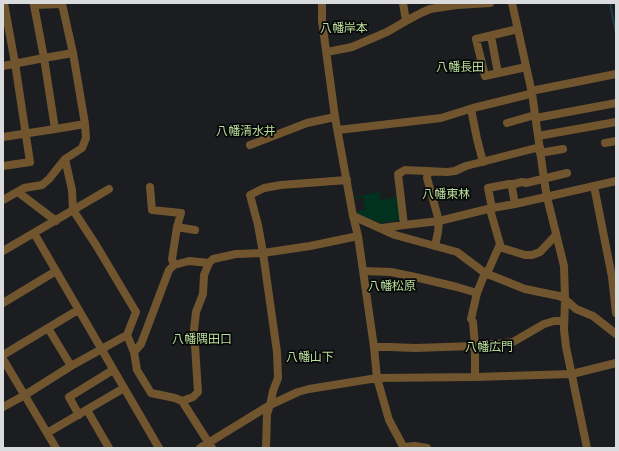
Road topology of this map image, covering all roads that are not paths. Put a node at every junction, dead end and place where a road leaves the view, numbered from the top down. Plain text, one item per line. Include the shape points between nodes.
1 (4, 3) edge
2 (322, 3) edge
3 (403, 3) edge
4 (485, 3) edge
5 (490, 3) edge
6 (512, 3) edge
7 (34, 4) edge
8 (457, 4) edge
9 (430, 6) edge
10 (406, 21) junction
11 (518, 29) junction
12 (491, 36) junction
13 (327, 52) junction
14 (73, 53) junction
15 (44, 58) junction
16 (15, 63) junction
17 (3, 66) edge
18 (526, 67) junction
19 (498, 73) junction
20 (616, 74) edge
21 (532, 93) junction
22 (616, 103) edge
23 (471, 109) junction
24 (336, 117) junction
25 (536, 117) junction
26 (616, 122) edge
27 (507, 123) dead end
28 (85, 124) junction
29 (54, 129) junction
30 (338, 130) junction
31 (26, 133) junction
32 (538, 136) junction
33 (3, 137) edge
34 (616, 141) edge
35 (605, 143) dead end
36 (250, 145) dead end
37 (563, 149) dead end
38 (540, 150) junction
39 (65, 159) junction
40 (483, 162) junction
41 (3, 166) edge
42 (428, 171) junction
43 (567, 173) dead end
44 (544, 179) junction
45 (347, 180) junction
46 (616, 181) edge
47 (514, 184) junction
48 (594, 186) junction
49 (150, 187) dead end
50 (109, 189) dead end
51 (18, 192) junction
52 (547, 197) junction
53 (3, 200) edge
54 (515, 204) junction
55 (492, 208) junction
56 (73, 210) junction
57 (353, 216) junction
58 (56, 220) junction
59 (439, 221) junction
60 (404, 225) junction
61 (177, 227) junction
62 (381, 228) junction
63 (195, 230) dead end
64 (34, 233) junction
65 (556, 235) junction
66 (358, 236) junction
67 (435, 246) junction
68 (499, 247) junction
69 (3, 251) edge
70 (263, 253) junction
71 (209, 263) junction
72 (174, 265) junction
73 (56, 271) junction
74 (363, 271) junction
75 (485, 273) junction
76 (614, 276) edge
77 (477, 293) junction
78 (565, 299) junction
79 (3, 303) edge
80 (78, 310) junction
81 (616, 313) edge
82 (564, 321) junction
83 (48, 328) junction
84 (616, 334) edge
85 (127, 335) junction
86 (475, 346) junction
87 (374, 347) junction
88 (101, 350) junction
89 (134, 352) junction
90 (3, 355) edge
91 (3, 359) edge
92 (616, 363) edge
93 (71, 366) junction
94 (113, 370) junction
95 (572, 374) junction
96 (475, 377) junction
97 (376, 378) junction
98 (124, 388) junction
99 (25, 395) junction
100 (182, 401) junction
101 (270, 405) junction
102 (3, 407) edge
103 (87, 410) junction
104 (79, 415) junction
105 (47, 433) junction
106 (210, 445) edge
107 (56, 448) edge
108 (109, 448) edge
109 (159, 448) edge
110 (200, 448) edge
111 (266, 448) edge
112 (404, 448) edge
113 (427, 448) edge
114 (587, 448) edge

1 - 16 street
2 - 13 street
3 - 10 street
4 - 5 street
4 - 8 street
6 - 11 street
7 - 14 street via 62,4
7 - 15 street
8 - 9 street
9 - 10 street
10 - 13 street via 352,47
11 - 12 street
11 - 18 street
12 - 19 street
12 - 19 street via 476,39 485,76
13 - 24 street
14 - 15 street
14 - 28 street
15 - 16 street
15 - 29 street
16 - 17 street
16 - 31 street
18 - 19 street
18 - 21 street
20 - 21 street via 536,90
21 - 23 street
21 - 25 street
22 - 25 street
23 - 30 street via 441,118
23 - 40 street
24 - 30 street
24 - 36 street via 307,123
25 - 27 street
25 - 32 street
26 - 32 street
28 - 29 street
28 - 39 street via 86,138 82,148
29 - 31 street
30 - 45 street
31 - 33 street
31 - 41 street via 30,162
32 - 38 street
34 - 35 street
37 - 38 street
38 - 40 street
38 - 44 street
39 - 51 street via 42,185 24,188
39 - 56 street via 72,190
40 - 42 street via 447,172
42 - 59 street via 427,178
42 - 60 street via 406,170 398,174
43 - 44 street
44 - 47 street
44 - 52 street
45 - 57 street
45 - 70 street via 281,185 264,188 250,195
46 - 48 street
47 - 54 street via 512,188
47 - 55 street via 488,188
48 - 52 street
48 - 76 street
49 - 61 street via 152,210 181,213
50 - 56 street
51 - 53 street
51 - 58 street
52 - 54 street
52 - 65 street
54 - 55 street
55 - 59 street
55 - 68 street
56 - 58 street
56 - 85 street via 136,312
57 - 62 street
57 - 66 street
58 - 64 street
59 - 60 street
59 - 67 street
60 - 62 street
61 - 63 street
61 - 72 street via 172,259
62 - 67 street via 395,235
64 - 69 street
64 - 73 street
65 - 68 street via 540,252 532,255
65 - 78 street via 564,266
66 - 70 street
66 - 74 street
67 - 75 street via 457,252
68 - 75 street
70 - 71 street via 236,254 213,259
70 - 101 street via 277,352 278,378
71 - 72 street via 189,261
71 - 100 street via 204,276 203,294 196,312 194,330 198,392
72 - 89 street via 169,270 141,344
73 - 79 street
73 - 80 street
74 - 77 street via 391,272
74 - 87 street
75 - 77 street
75 - 78 street via 525,289
76 - 81 street
77 - 86 street via 471,319
78 - 82 street
78 - 84 street via 576,309 593,316
80 - 83 street
80 - 88 street
82 - 86 street via 544,324 513,342
82 - 95 street
83 - 90 street
83 - 93 street
85 - 88 street
85 - 89 street
86 - 87 street
86 - 96 street
87 - 97 street
88 - 93 street
88 - 94 street
89 - 100 street via 137,370 151,393
91 - 99 street
92 - 95 street
93 - 99 street
94 - 98 street
94 - 104 street via 69,397
95 - 96 street
95 - 114 street
96 - 97 street
97 - 101 street via 309,389
97 - 112 street via 389,420
98 - 103 street
98 - 109 street
99 - 102 street
99 - 105 street
100 - 106 street
101 - 106 street
101 - 111 street via 267,414
103 - 104 street
103 - 108 street
104 - 105 street
105 - 107 street
106 - 110 street
112 - 113 street

